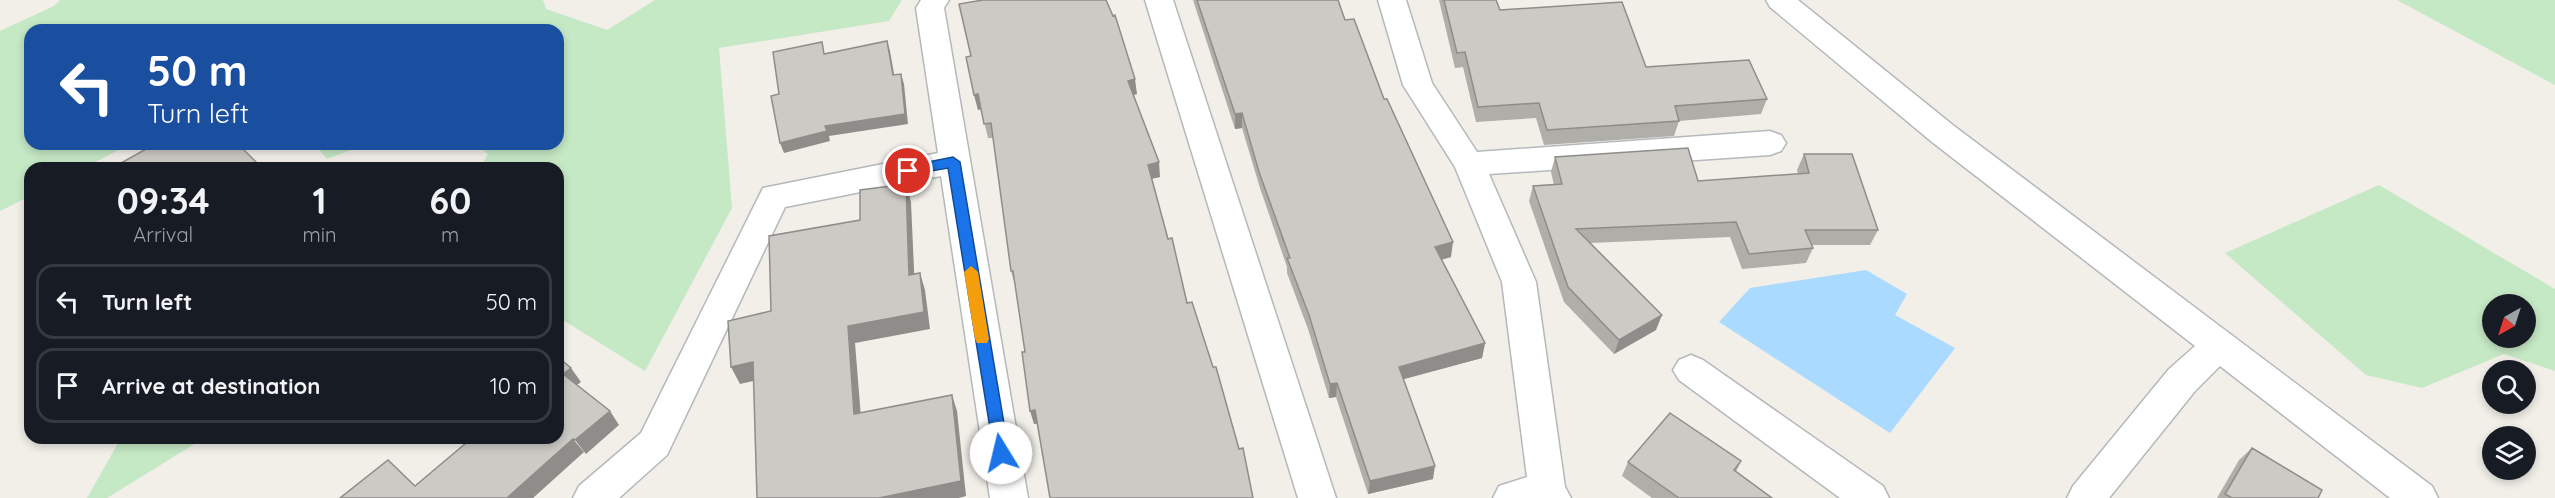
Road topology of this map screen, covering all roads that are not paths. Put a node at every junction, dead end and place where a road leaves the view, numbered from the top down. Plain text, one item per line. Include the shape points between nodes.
1 (935, 0) edge
2 (1159, 0) edge
3 (1392, 0) edge
4 (1780, 0) edge
5 (1770, 143) dead end
6 (953, 162) junction
7 (1469, 164) junction
8 (2219, 345) junction
9 (1691, 370) dead end
10 (1550, 493) edge
11 (592, 498) edge
12 (1008, 498) edge
13 (1317, 498) edge
14 (1512, 498) edge
15 (1870, 498) edge
16 (2086, 498) edge
17 (2419, 498) edge

1 - 6 street via 930,8
2 - 13 street
3 - 7 street via 1419,85
4 - 8 street via 1943,134
5 - 7 street
6 - 11 street via 774,197 654,444
6 - 12 street
7 - 10 street via 1519,282
8 - 16 street via 2182,380
8 - 17 street
9 - 15 street
10 - 14 street

